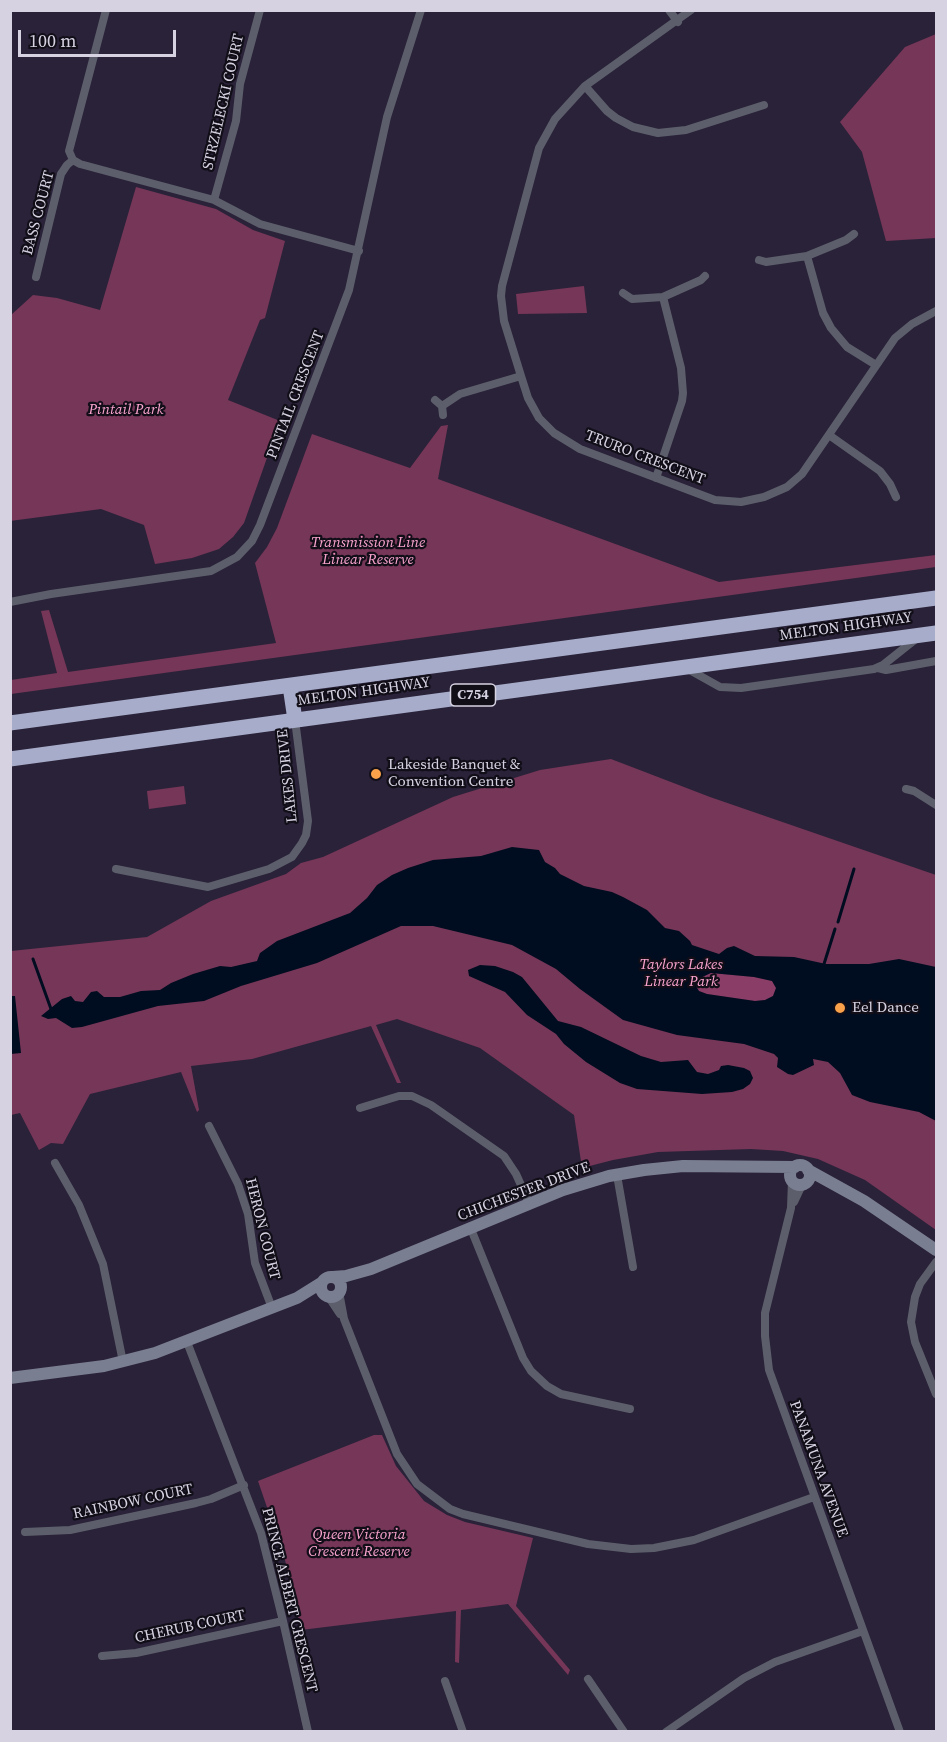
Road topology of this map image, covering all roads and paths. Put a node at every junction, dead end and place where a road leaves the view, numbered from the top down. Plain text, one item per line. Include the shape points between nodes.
1 (106, 10) edge
2 (260, 10) edge
3 (421, 10) edge
4 (669, 10) edge
5 (692, 10) edge
6 (678, 22) junction
7 (585, 86) junction
8 (764, 105) dead end
9 (73, 160) junction
10 (214, 200) junction
11 (854, 234) dead end
12 (359, 251) junction
13 (807, 255) junction
14 (759, 260) dead end
15 (705, 276) dead end
16 (36, 277) dead end
17 (623, 293) dead end
18 (663, 297) junction
19 (936, 311) edge
20 (876, 364) junction
21 (521, 376) junction
22 (440, 407) dead end
23 (829, 435) junction
24 (656, 478) junction
25 (896, 497) dead end
26 (932, 598) edge
27 (10, 602) edge
28 (930, 633) edge
29 (936, 661) edge
30 (684, 667) junction
31 (878, 668) junction
32 (290, 686) junction
33 (295, 720) junction
34 (10, 723) edge
35 (10, 759) edge
36 (906, 789) dead end
37 (936, 805) edge
38 (116, 869) dead end
39 (360, 1108) dead end
40 (209, 1126) dead end
41 (55, 1163) dead end
42 (795, 1167) junction
43 (765, 1168) junction
44 (808, 1170) junction
45 (617, 1175) junction
46 (797, 1182) junction
47 (837, 1186) junction
48 (530, 1205) junction
49 (471, 1229) junction
50 (936, 1250) edge
51 (936, 1262) edge
52 (633, 1267) dead end
53 (371, 1269) junction
54 (333, 1276) junction
55 (321, 1283) junction
56 (334, 1293) junction
57 (289, 1301) junction
58 (272, 1308) junction
59 (187, 1342) junction
60 (123, 1362) junction
61 (10, 1378) edge
62 (936, 1394) edge
63 (630, 1409) dead end
64 (244, 1485) junction
65 (814, 1497) junction
66 (25, 1532) dead end
67 (284, 1621) junction
68 (863, 1631) junction
69 (102, 1656) dead end
70 (588, 1679) dead end
71 (445, 1681) dead end
72 (308, 1731) edge
73 (463, 1731) edge
74 (624, 1731) edge
75 (666, 1731) edge
76 (900, 1731) edge

1 - 9 street via 69,151
2 - 10 street, STRZELECKI COURT
3 - 12 street, PINTAIL CRESCENT via 387,117
4 - 6 street
5 - 6 street, TRURO CRESCENT
6 - 7 street, TRURO CRESCENT
7 - 8 street via 616,118 658,133 686,130
7 - 21 street, TRURO CRESCENT via 555,119 539,148 502,286 504,321
9 - 10 street
9 - 16 street, BASS COURT via 61,174
10 - 12 street via 260,224
11 - 13 street
12 - 27 street, PINTAIL CRESCENT via 343,309 272,496 256,533 243,551 211,571
13 - 14 street
13 - 20 street via 831,328 847,347
15 - 18 street
17 - 18 street via 632,299
18 - 24 street via 681,368 683,393
19 - 20 street, TRURO CRESCENT via 895,338
20 - 23 street, TRURO CRESCENT
21 - 22 street via 460,394
21 - 24 street, TRURO CRESCENT via 533,410 554,433 580,449
23 - 24 street, TRURO CRESCENT via 795,481 764,497 722,501
23 - 25 street via 880,471
26 - 32 highway, MELTON HIGHWAY / C754
28 - 30 highway, MELTON HIGHWAY / C754
28 - 31 street
29 - 31 street
30 - 31 street via 729,689
30 - 33 highway, MELTON HIGHWAY / C754
32 - 33 highway
32 - 34 highway, MELTON HIGHWAY / C754
33 - 35 highway, MELTON HIGHWAY / C754
33 - 38 street, LAKES DRIVE via 308,820 302,843 292,857 269,869 208,887
36 - 37 street
39 - 48 street via 399,1096 412,1096 431,1105 504,1156
40 - 58 street, HERON COURT via 238,1184 248,1214 255,1263
41 - 60 street via 79,1206 103,1264
42 - 43 street, CHICHESTER DRIVE
42 - 44 street
42 - 46 street via 790,1174
43 - 45 street, CHICHESTER DRIVE via 682,1166
43 - 46 street, CHICHESTER DRIVE
44 - 46 street via 809,1178
44 - 47 street, CHICHESTER DRIVE
45 - 48 street, CHICHESTER DRIVE
45 - 52 street
46 - 47 street, CHICHESTER DRIVE
46 - 65 street, PANAMUNA AVENUE via 765,1314 765,1344 773,1384
47 - 50 street, CHICHESTER DRIVE
48 - 49 street, CHICHESTER DRIVE
49 - 53 street, CHICHESTER DRIVE
49 - 63 street via 531,1371 561,1394
51 - 62 street via 920,1284 911,1322
53 - 54 street, CHICHESTER DRIVE
53 - 56 street, CHICHESTER DRIVE
54 - 55 street
54 - 56 street via 340,1283
55 - 56 street via 322,1292
55 - 57 street, CHICHESTER DRIVE
56 - 57 street, CHICHESTER DRIVE
56 - 65 street via 403,1465 426,1492 450,1509 588,1544 631,1549 694,1540
57 - 58 street, CHICHESTER DRIVE
58 - 59 street, CHICHESTER DRIVE
59 - 60 street, CHICHESTER DRIVE
59 - 64 street, PRINCE ALBERT CRESCENT
60 - 61 street, CHICHESTER DRIVE
64 - 66 street, RAINBOW COURT via 212,1499 164,1510 70,1530
64 - 67 street, PRINCE ALBERT CRESCENT
65 - 68 street, PANAMUNA AVENUE
67 - 69 street, CHERUB COURT via 136,1653
67 - 72 street, PRINCE ALBERT CRESCENT
68 - 75 street via 775,1662 744,1678
68 - 76 street, PANAMUNA AVENUE
70 - 74 street
71 - 73 street

